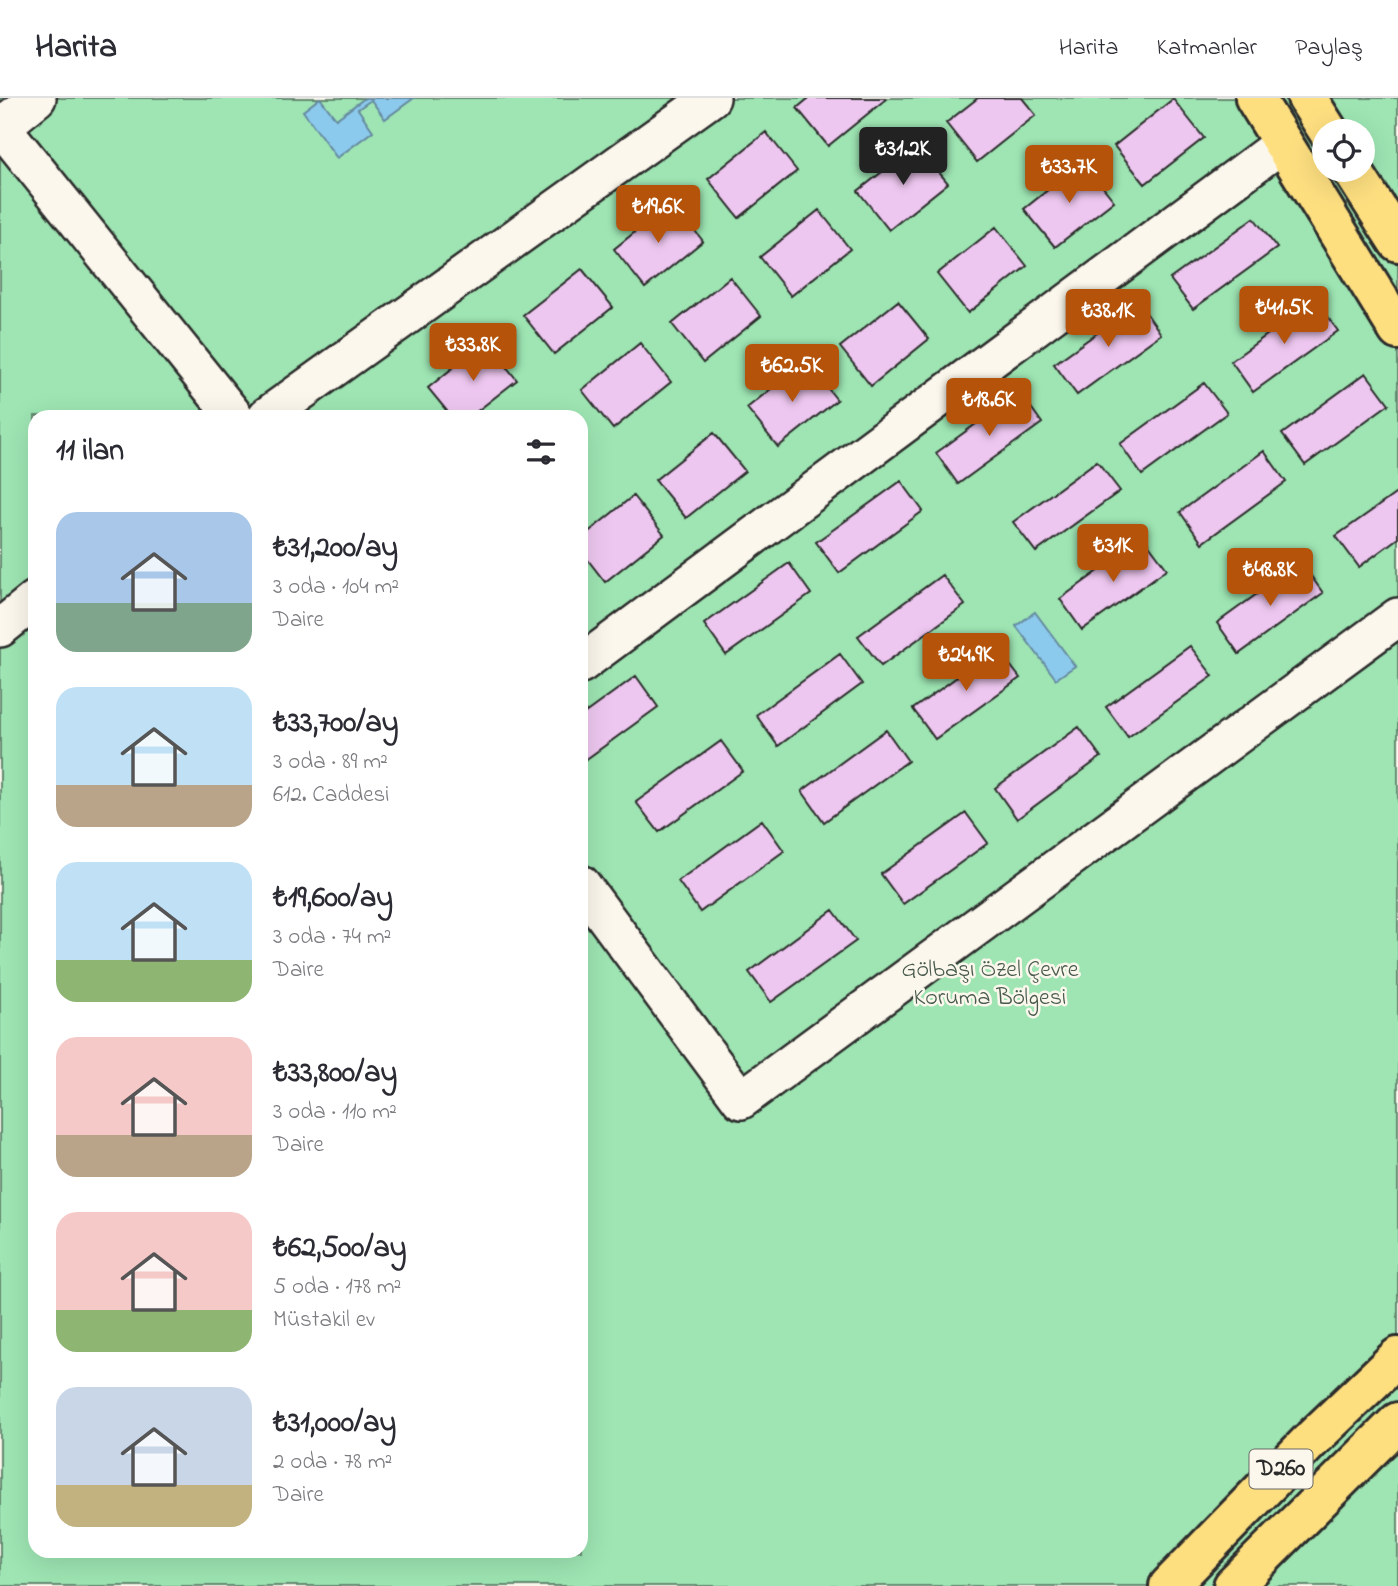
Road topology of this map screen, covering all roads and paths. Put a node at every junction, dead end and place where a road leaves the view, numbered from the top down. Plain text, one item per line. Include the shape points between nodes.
1 (37, 98) edge
2 (711, 98) edge
3 (1255, 98) edge
4 (1307, 98) edge
5 (1320, 119) edge
6 (1, 126) edge
7 (1283, 143) junction
8 (1360, 182) edge
9 (1398, 242) edge
10 (1398, 330) edge
11 (229, 410) edge
12 (275, 410) edge
13 (28, 606) edge
14 (1398, 617) edge
15 (0, 628) edge
16 (588, 659) edge
17 (588, 893) edge
18 (1398, 1357) edge
19 (1398, 1422) edge
20 (1169, 1586) edge
21 (1233, 1586) edge

1 - 6 street
2 - 12 street
3 - 7 main road
4 - 5 main road
6 - 11 street
7 - 10 main road
7 - 16 street
8 - 9 main road
13 - 15 street
14 - 17 street via 741,1100
18 - 20 main road, D260
19 - 21 main road, D260

